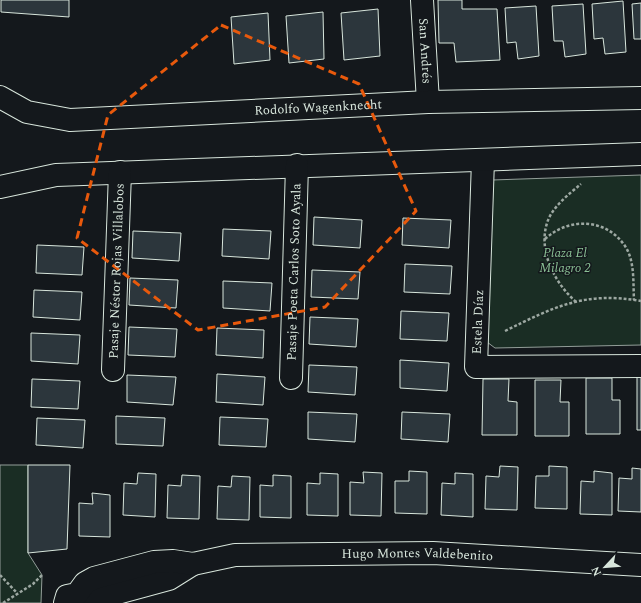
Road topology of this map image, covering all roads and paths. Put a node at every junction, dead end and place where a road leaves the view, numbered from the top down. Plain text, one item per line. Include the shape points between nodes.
1 (422, 0) edge
2 (0, 96) edge
3 (641, 98) edge
4 (428, 102) junction
5 (641, 154) edge
6 (483, 160) junction
7 (297, 165) junction
8 (120, 172) junction
9 (586, 180) dead end
10 (0, 188) edge
11 (544, 239) junction
12 (634, 300) junction
13 (641, 301) edge
14 (576, 302) junction
15 (503, 332) dead end
16 (641, 366) edge
17 (113, 370) dead end
18 (291, 378) dead end
19 (641, 565) edge
20 (0, 575) edge
21 (42, 575) dead end
22 (17, 593) junction
23 (71, 598) edge
24 (3, 603) edge

1 - 4 street, San Andrés
2 - 4 street, Rodolfo Wagenknecht via 27,112 70,120
3 - 4 street, Rodolfo Wagenknecht
5 - 6 street
6 - 7 street
6 - 16 street, Estela Díaz via 476,367
7 - 8 street
7 - 18 street, Pasaje Poeta Carlos Soto Ayala
8 - 10 street via 56,176
8 - 17 street, Pasaje Néstor Rojas Villalobos
9 - 11 path via 555,208 547,222
11 - 12 path via 564,227 580,222 606,227 625,246 632,264
11 - 14 path via 555,278 564,292
12 - 13 path
12 - 14 path via 596,297
14 - 15 path via 543,312
19 - 23 street, Hugo Montes Valdebenito via 433,553 235,555 193,564 169,579 95,599
20 - 22 path
21 - 22 path via 33,584
22 - 24 path

